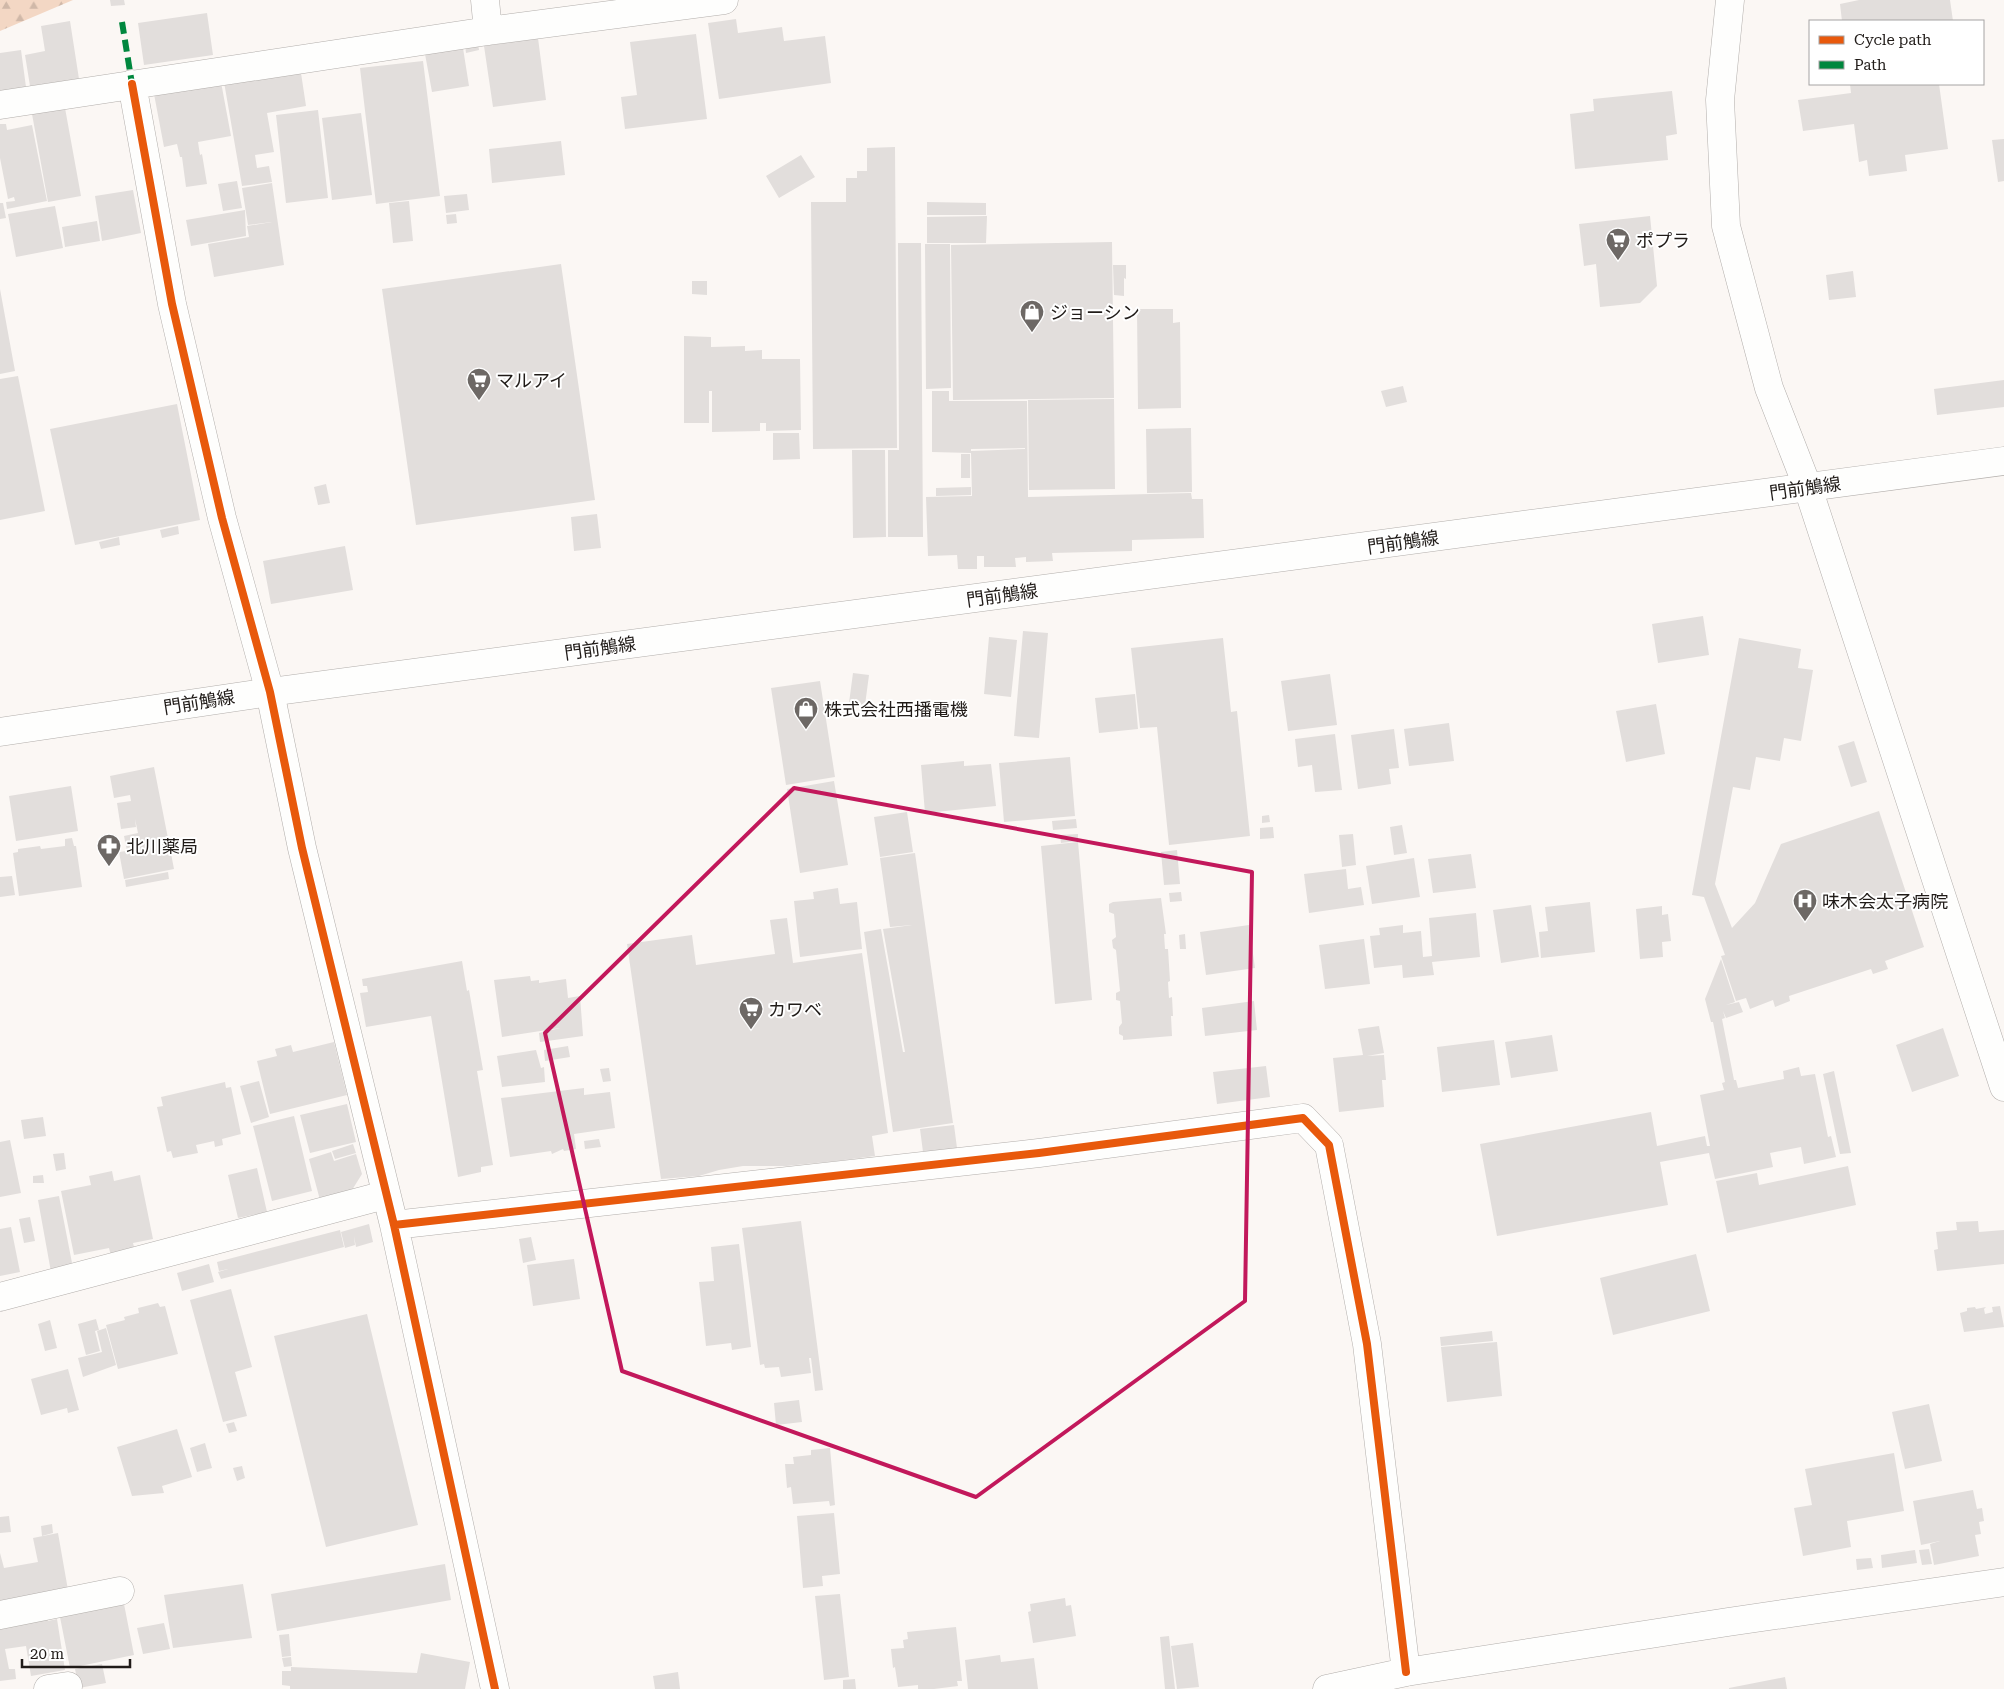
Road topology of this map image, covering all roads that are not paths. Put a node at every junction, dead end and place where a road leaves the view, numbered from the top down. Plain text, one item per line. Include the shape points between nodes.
1 (485, 0) edge
2 (724, 0) edge
3 (1730, 0) edge
4 (488, 31) junction
5 (132, 84) junction
6 (0, 105) edge
7 (2004, 461) edge
8 (1808, 488) junction
9 (270, 692) junction
10 (0, 732) edge
11 (2004, 1087) edge
12 (385, 1195) junction
13 (394, 1225) junction
14 (0, 1297) edge
15 (2004, 1582) edge
16 (120, 1591) dead end
17 (0, 1615) edge
18 (1406, 1672) junction
19 (496, 1689) edge
20 (1327, 1689) edge

1 - 4 street
2 - 4 street
3 - 8 street via 1720,100 1726,226 1770,388
4 - 5 street
5 - 6 street
5 - 9 street via 172,304 222,518
7 - 8 street, 門前鵤線
8 - 9 street, 門前鵤線
8 - 11 street
9 - 10 street, 門前鵤線
9 - 12 street via 302,848
12 - 13 street
12 - 14 street
13 - 18 street via 1039,1153 1303,1118 1329,1146 1368,1344
13 - 19 street
15 - 18 street
16 - 17 street
18 - 20 street

